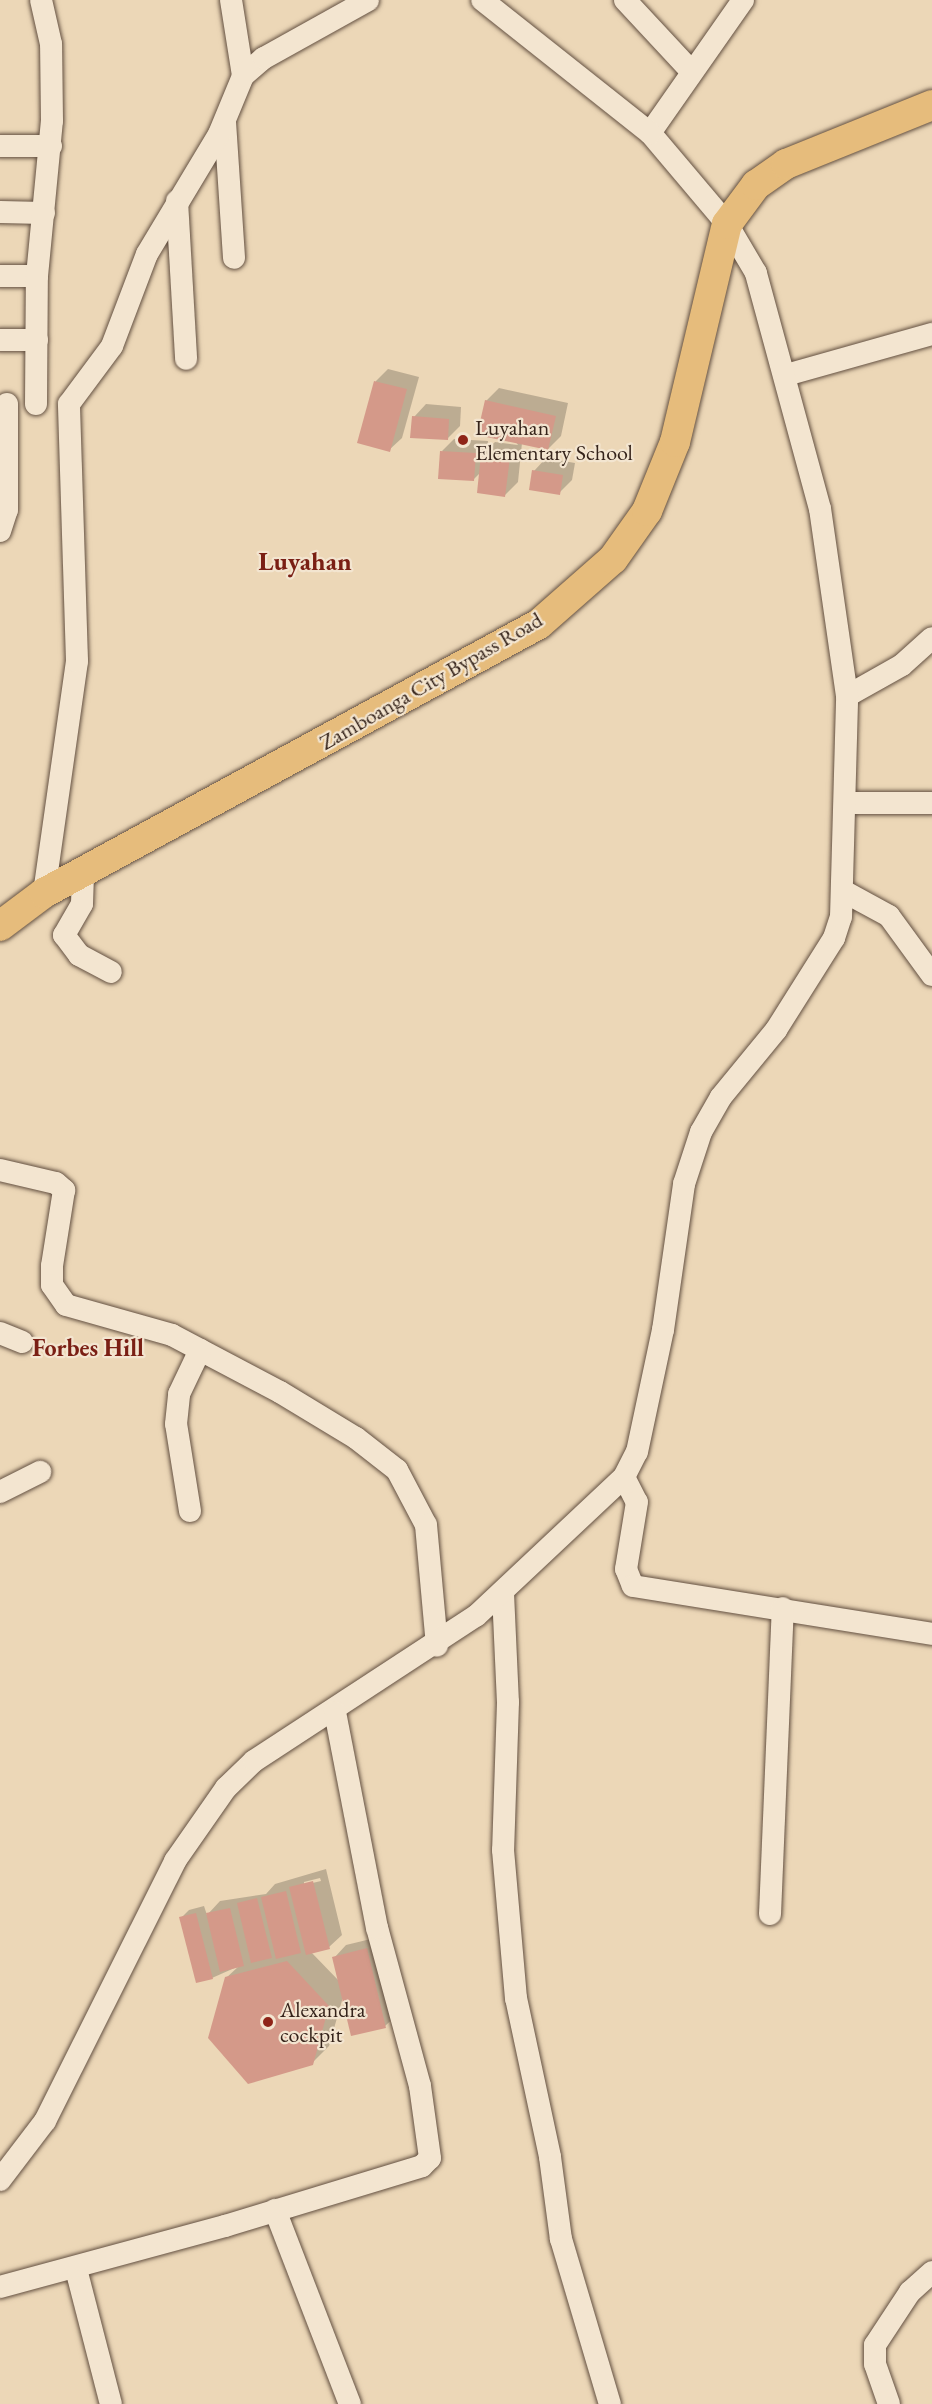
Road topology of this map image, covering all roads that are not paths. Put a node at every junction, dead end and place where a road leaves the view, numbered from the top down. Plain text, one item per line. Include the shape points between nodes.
1 (41, 0) edge
2 (231, 0) edge
3 (368, 0) edge
4 (482, 0) edge
5 (625, 0) edge
6 (734, 3) edge
7 (692, 72) junction
8 (243, 76) junction
9 (932, 105) edge
10 (225, 120) junction
11 (650, 133) junction
12 (0, 146) edge
13 (51, 146) junction
14 (177, 201) junction
15 (0, 212) edge
16 (44, 213) junction
17 (727, 224) junction
18 (234, 258) dead end
19 (0, 276) edge
20 (37, 276) junction
21 (932, 334) edge
22 (0, 340) edge
23 (37, 340) junction
24 (186, 359) dead end
25 (786, 375) junction
26 (4, 404) edge
27 (36, 404) junction
28 (69, 404) junction
29 (0, 531) edge
30 (932, 638) edge
31 (847, 696) junction
32 (932, 802) edge
33 (846, 803) junction
34 (82, 875) junction
35 (845, 892) junction
36 (44, 893) junction
37 (0, 926) edge
38 (111, 972) dead end
39 (932, 975) edge
40 (0, 1170) edge
41 (0, 1333) edge
42 (22, 1342) dead end
43 (200, 1350) junction
44 (40, 1473) dead end
45 (624, 1477) junction
46 (0, 1492) edge
47 (190, 1511) dead end
48 (503, 1593) junction
49 (783, 1608) junction
50 (932, 1634) edge
51 (437, 1645) junction
52 (335, 1712) junction
53 (770, 1914) dead end
54 (0, 2180) edge
55 (275, 2210) junction
56 (76, 2269) junction
57 (932, 2272) edge
58 (0, 2287) edge
59 (111, 2404) edge
60 (350, 2404) edge
61 (610, 2404) edge
62 (889, 2404) edge

1 - 13 street via 51,44
2 - 8 street
3 - 8 street via 264,58
4 - 11 street
5 - 7 street
6 - 7 street
7 - 11 street
8 - 10 street
9 - 17 main road, Zamboanga City Bypass Road via 786,164 756,185
10 - 14 street
10 - 18 street
11 - 17 street
12 - 13 street
13 - 16 street
14 - 24 street
14 - 28 street via 147,254 112,346
15 - 16 street
16 - 20 street
17 - 25 street via 756,273
17 - 34 main road, Zamboanga City Bypass Road via 675,442 647,511 613,559 539,624
19 - 20 street
20 - 23 street
21 - 25 street
22 - 23 street
23 - 27 street
25 - 31 street via 820,509
26 - 27 street
26 - 29 street via 7,510
27 - 28 street
28 - 36 street via 77,661
30 - 31 street via 902,665
31 - 33 street
32 - 33 street
33 - 35 street
34 - 36 main road, Zamboanga City Bypass Road
34 - 38 street via 82,904 64,935 79,955
35 - 39 street via 889,916
35 - 45 street via 834,938 701,1132 684,1184 663,1330 637,1452
36 - 37 main road, Zamboanga City Bypass Road
40 - 43 street via 62,1186 65,1200 52,1285 66,1305 123,1318
41 - 42 street
43 - 47 street via 179,1394 176,1424
43 - 51 street via 346,1432 397,1470 426,1525
44 - 46 street
45 - 48 street
45 - 49 street via 637,1502 626,1569 629,1584
48 - 51 street
48 - 61 street via 508,1702 503,1850 516,1998 550,2157 561,2239
49 - 50 street
49 - 53 street
51 - 52 street
52 - 54 street via 254,1761 201,1822 125,1955 45,2121
52 - 55 street via 377,1928 420,2086 430,2158 422,2166
55 - 56 street
55 - 60 street
56 - 58 street
56 - 59 street
57 - 62 street via 910,2292 875,2345 875,2364

